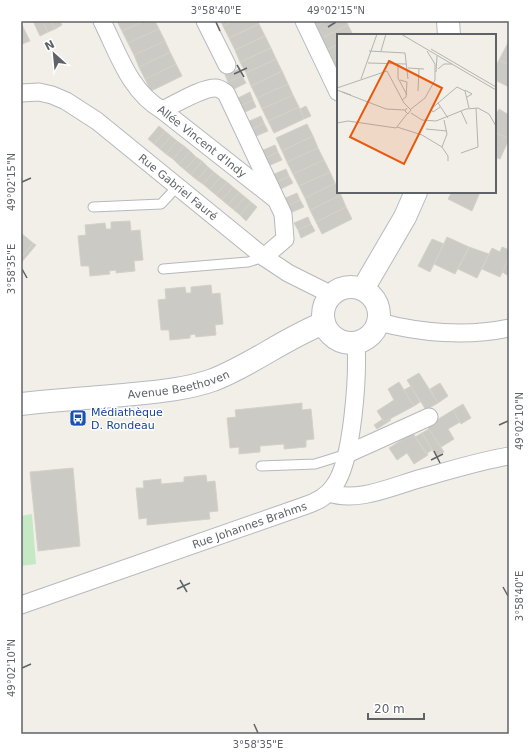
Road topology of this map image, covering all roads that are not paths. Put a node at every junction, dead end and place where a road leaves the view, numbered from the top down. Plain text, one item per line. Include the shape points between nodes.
1 (102, 21) edge
2 (204, 21) edge
3 (304, 21) edge
4 (448, 21) edge
5 (449, 34) edge
6 (227, 65) dead end
7 (337, 90) edge
8 (21, 93) edge
9 (162, 110) junction
10 (178, 186) junction
11 (416, 193) edge
12 (277, 200) junction
13 (93, 207) dead end
14 (264, 257) junction
15 (162, 269) dead end
16 (363, 289) junction
17 (332, 295) junction
18 (379, 322) junction
19 (324, 323) junction
20 (509, 328) edge
21 (356, 343) junction
22 (21, 404) edge
23 (429, 417) dead end
24 (346, 454) junction
25 (509, 456) edge
26 (261, 466) dead end
27 (329, 492) junction
28 (21, 605) edge

1 - 9 street via 139,92
2 - 6 street
3 - 7 street
4 - 5 street
8 - 10 street, Rue Gabriel Fauré via 39,92 66,101 97,121
9 - 12 street, Allée Vincent d'Indy
9 - 12 street, Allée Vincent d'Indy via 215,88 226,93
10 - 13 lane via 160,204
10 - 14 street, Rue Gabriel Fauré
11 - 16 street via 405,217
12 - 14 street, Allée Vincent d'Indy via 285,225 285,238
14 - 15 lane via 248,262
14 - 17 street, Rue Gabriel Fauré via 288,273
16 - 17 street via 341,289
16 - 18 street via 376,303 380,312
17 - 19 street via 325,308
18 - 20 street via 450,332
18 - 21 street via 374,332
19 - 21 street via 328,332 336,339
19 - 22 street, Avenue Beethoven via 248,364 197,385 154,392
21 - 24 street, Rue Johannes Brahms via 356,393
23 - 24 street
24 - 26 lane via 315,464
24 - 27 street, Rue Johannes Brahms via 338,480
25 - 27 street via 366,494 337,496
27 - 28 street, Rue Johannes Brahms via 321,499 304,506

